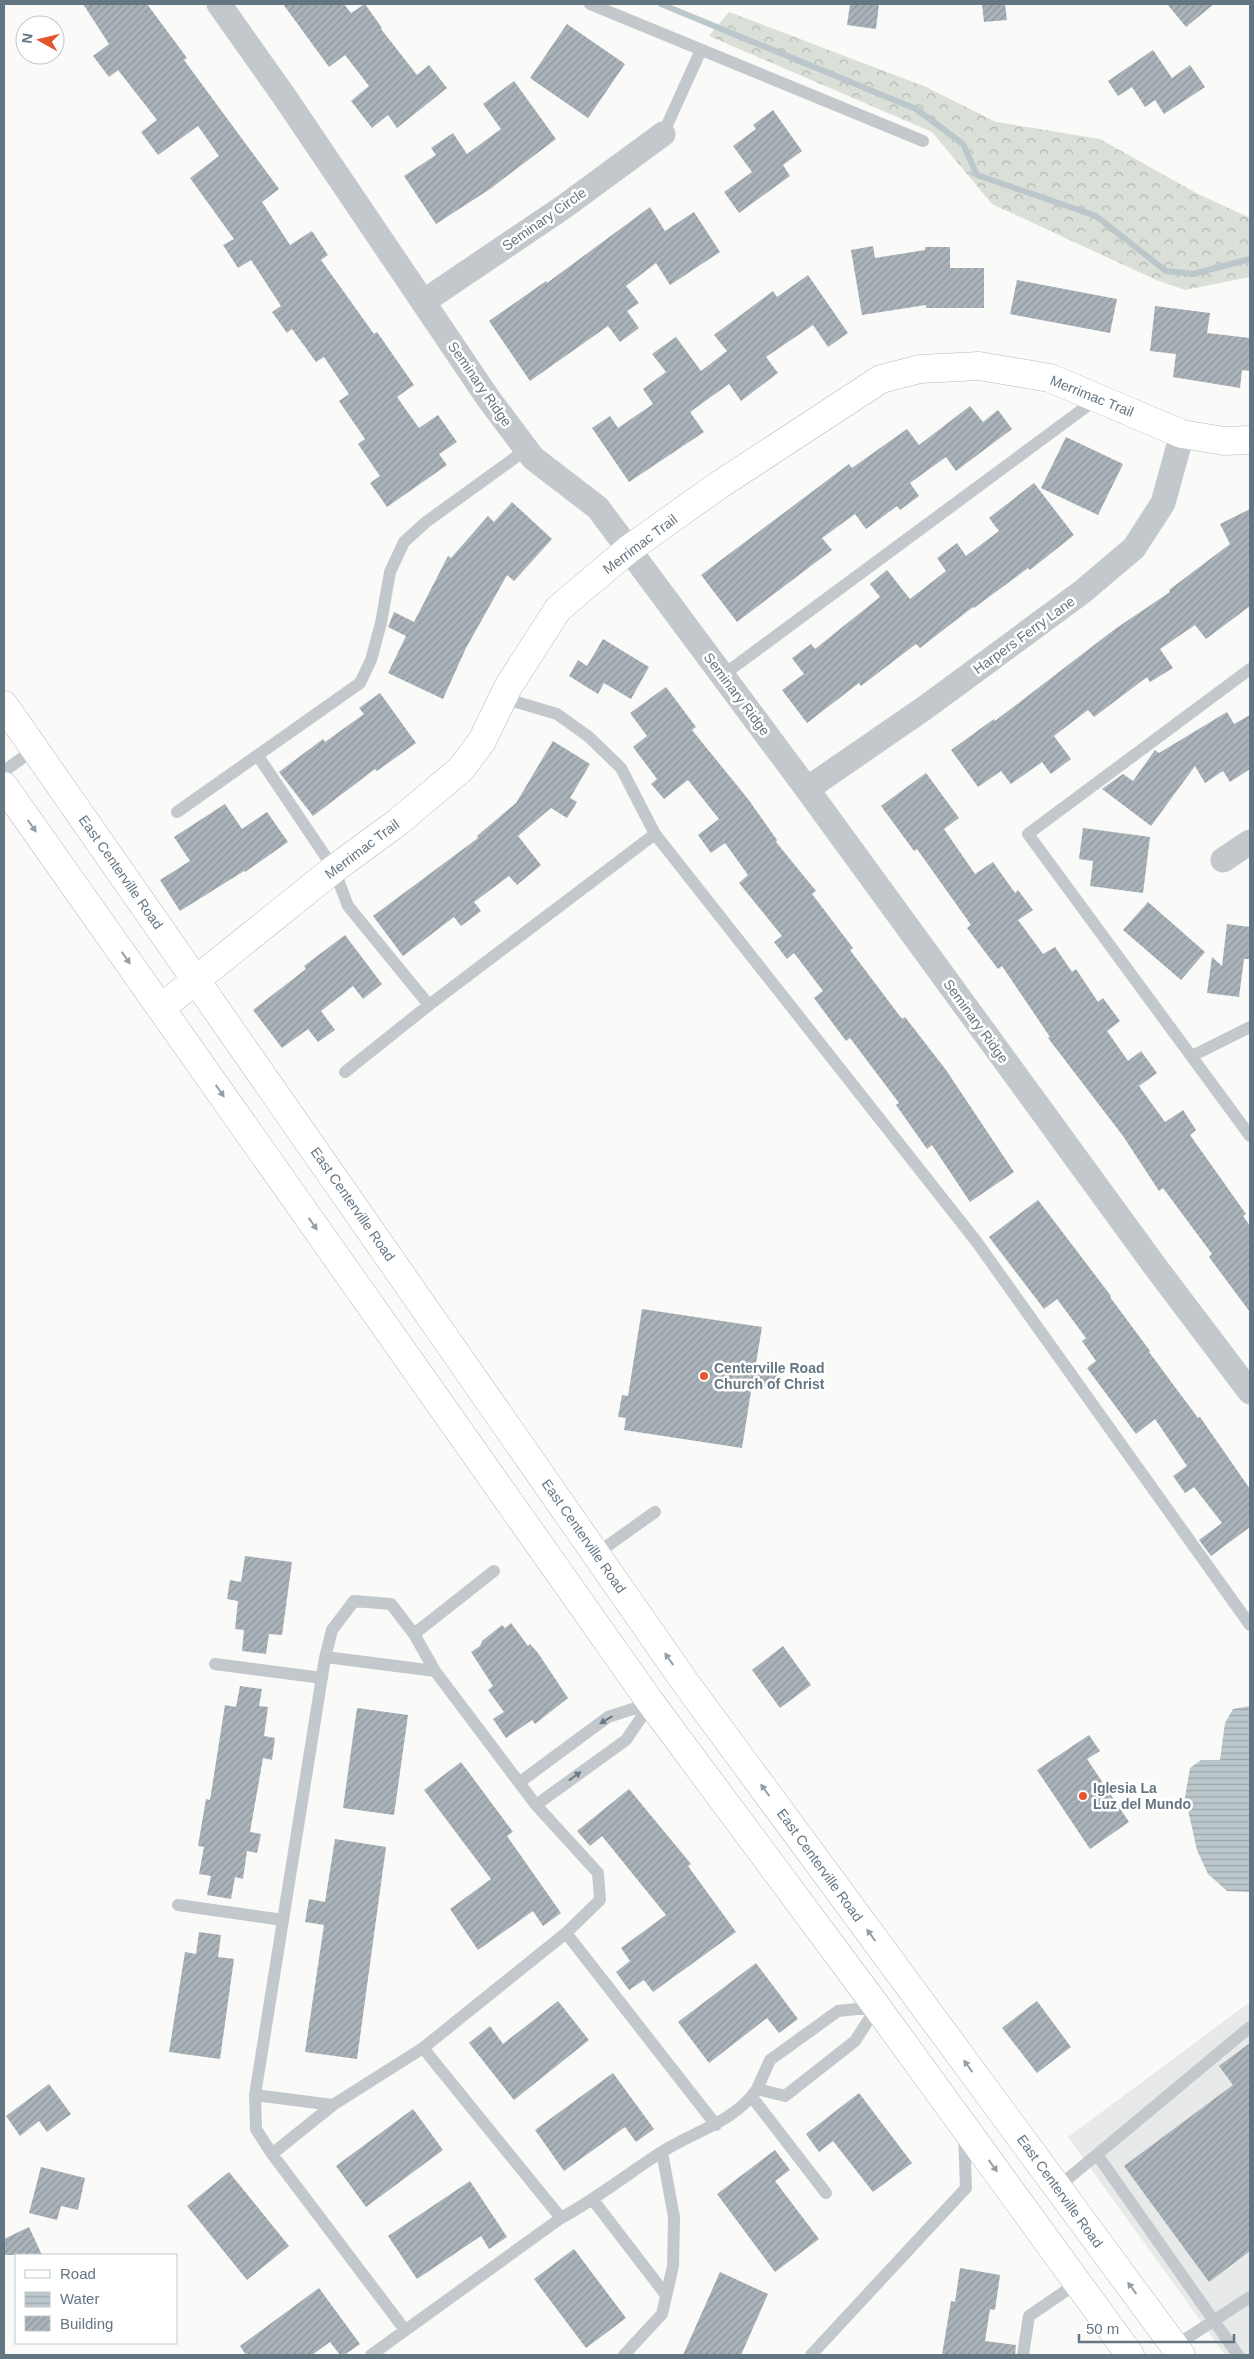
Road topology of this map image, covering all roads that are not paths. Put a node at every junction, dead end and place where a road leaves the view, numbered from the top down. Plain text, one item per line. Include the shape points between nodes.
1 (219, 4) edge
2 (590, 4) edge
3 (701, 50) junction
4 (663, 134) joint
5 (923, 141) dead end
6 (423, 302) junction
7 (1098, 398) junction
8 (1182, 434) junction
9 (1250, 440) edge
10 (527, 449) junction
11 (629, 549) junction
12 (1250, 669) edge
13 (723, 675) junction
14 (503, 698) junction
15 (4, 705) edge
16 (35, 749) junction
17 (258, 756) junction
18 (4, 771) edge
19 (4, 786) edge
20 (807, 789) junction
21 (177, 812) dead end
22 (655, 834) junction
23 (1250, 842) edge
24 (1223, 860) dead end
25 (334, 869) junction
26 (196, 978) junction
27 (429, 1005) junction
28 (161, 1008) junction
29 (1250, 1027) edge
30 (1192, 1056) junction
31 (346, 1072) dead end
32 (1250, 1136) edge
33 (445, 1336) junction
34 (411, 1362) junction
35 (1250, 1392) edge
36 (655, 1512) dead end
37 (596, 1554) junction
38 (494, 1571) dead end
39 (1250, 1625) edge
40 (414, 1634) junction
41 (326, 1656) junction
42 (214, 1664) dead end
43 (435, 1671) junction
44 (322, 1678) junction
45 (685, 1682) junction
46 (651, 1703) junction
47 (520, 1782) junction
48 (536, 1805) junction
49 (178, 1905) dead end
50 (283, 1920) junction
51 (566, 1932) junction
52 (906, 1982) junction
53 (877, 2007) junction
54 (1250, 2027) edge
55 (423, 2048) junction
56 (755, 2093) junction
57 (255, 2095) junction
58 (333, 2105) junction
59 (716, 2125) junction
60 (964, 2127) junction
61 (662, 2152) junction
62 (272, 2154) junction
63 (1098, 2156) junction
64 (1058, 2188) junction
65 (826, 2193) dead end
66 (593, 2200) junction
67 (560, 2218) junction
68 (1111, 2260) junction
69 (1078, 2282) junction
70 (666, 2295) junction
71 (1250, 2297) edge
72 (1213, 2321) junction
73 (405, 2330) junction
74 (1178, 2351) edge
75 (371, 2355) edge
76 (624, 2355) edge
77 (811, 2355) edge
78 (1023, 2355) edge
79 (1130, 2355) edge
80 (1238, 2355) edge

1 - 6 street, Seminary Ridge
2 - 3 lane
3 - 4 lane
3 - 5 lane
4 - 6 street, Seminary Circle via 565,206
6 - 10 street, Seminary Ridge
7 - 8 main road, Merrimac Trail
7 - 11 main road, Merrimac Trail via 1050,378 980,366 920,369 881,379 719,485
7 - 13 lane
8 - 9 main road, Merrimac Trail via 1224,441
8 - 20 street, Harpers Ferry Lane via 1164,503 1134,548 1082,592 942,696
10 - 11 street, Seminary Ridge via 533,458 598,508
10 - 17 lane via 426,522 404,542 390,572 371,660 360,683
11 - 13 street, Seminary Ridge
11 - 14 main road, Merrimac Trail via 558,609
12 - 30 lane via 1028,834
13 - 20 street, Seminary Ridge
14 - 22 lane via 557,714 589,738 621,768
14 - 25 main road, Merrimac Trail via 482,742 461,769 398,822
15 - 16 main road, East Centerville Road
16 - 18 lane
16 - 26 main road, East Centerville Road
17 - 21 lane
17 - 25 lane
19 -> 28 main road
20 - 35 street, Seminary Ridge
22 - 27 lane
22 - 39 lane via 976,1241
23 - 24 street
25 - 26 main road, Merrimac Trail
25 - 27 lane via 348,906
26 - 28 main road, Merrimac Trail
26 - 33 main road, East Centerville Road
27 - 31 lane
28 -> 34 main road
29 - 30 lane
30 - 32 lane
33 - 34 main road
33 - 37 main road, East Centerville Road
34 - 46 main road
36 - 37 lane
45 -> 37 main road, East Centerville Road
38 - 40 lane
40 - 41 lane via 391,1604 354,1601 332,1630
40 - 43 lane
41 - 43 lane
41 - 44 lane
42 - 44 lane
43 - 47 lane
44 - 50 lane
45 - 46 main road
52 -> 45 main road, East Centerville Road
46 -> 47 lane via 608,1717
48 -> 46 lane via 626,1740
46 - 53 main road
47 - 48 lane
48 - 51 lane via 598,1873 600,1900
49 - 50 lane
50 - 57 lane
51 - 55 lane
51 - 59 lane
52 - 53 main road
64 -> 52 main road, East Centerville Road
53 - 56 lane via 838,2011 770,2060
53 - 56 lane via 855,2041 785,2096
53 - 60 main road
54 - 63 lane
55 - 58 lane
55 - 67 lane
56 - 59 lane
56 - 65 lane
57 - 58 lane
57 - 62 lane via 256,2129
58 - 62 lane
59 - 61 lane
60 -> 69 main road
60 - 77 lane via 966,2188
61 - 66 lane
61 - 70 lane via 674,2217 673,2266
62 - 73 lane
63 - 64 lane
63 - 72 lane
64 - 68 main road, East Centerville Road
66 - 67 lane
66 - 70 lane
67 - 73 lane
68 - 69 main road
74 -> 68 main road, East Centerville Road
69 - 78 lane via 1029,2316
69 - 79 main road
70 - 76 lane via 662,2314
71 - 72 lane
72 - 74 lane
72 - 80 lane
73 - 75 lane

